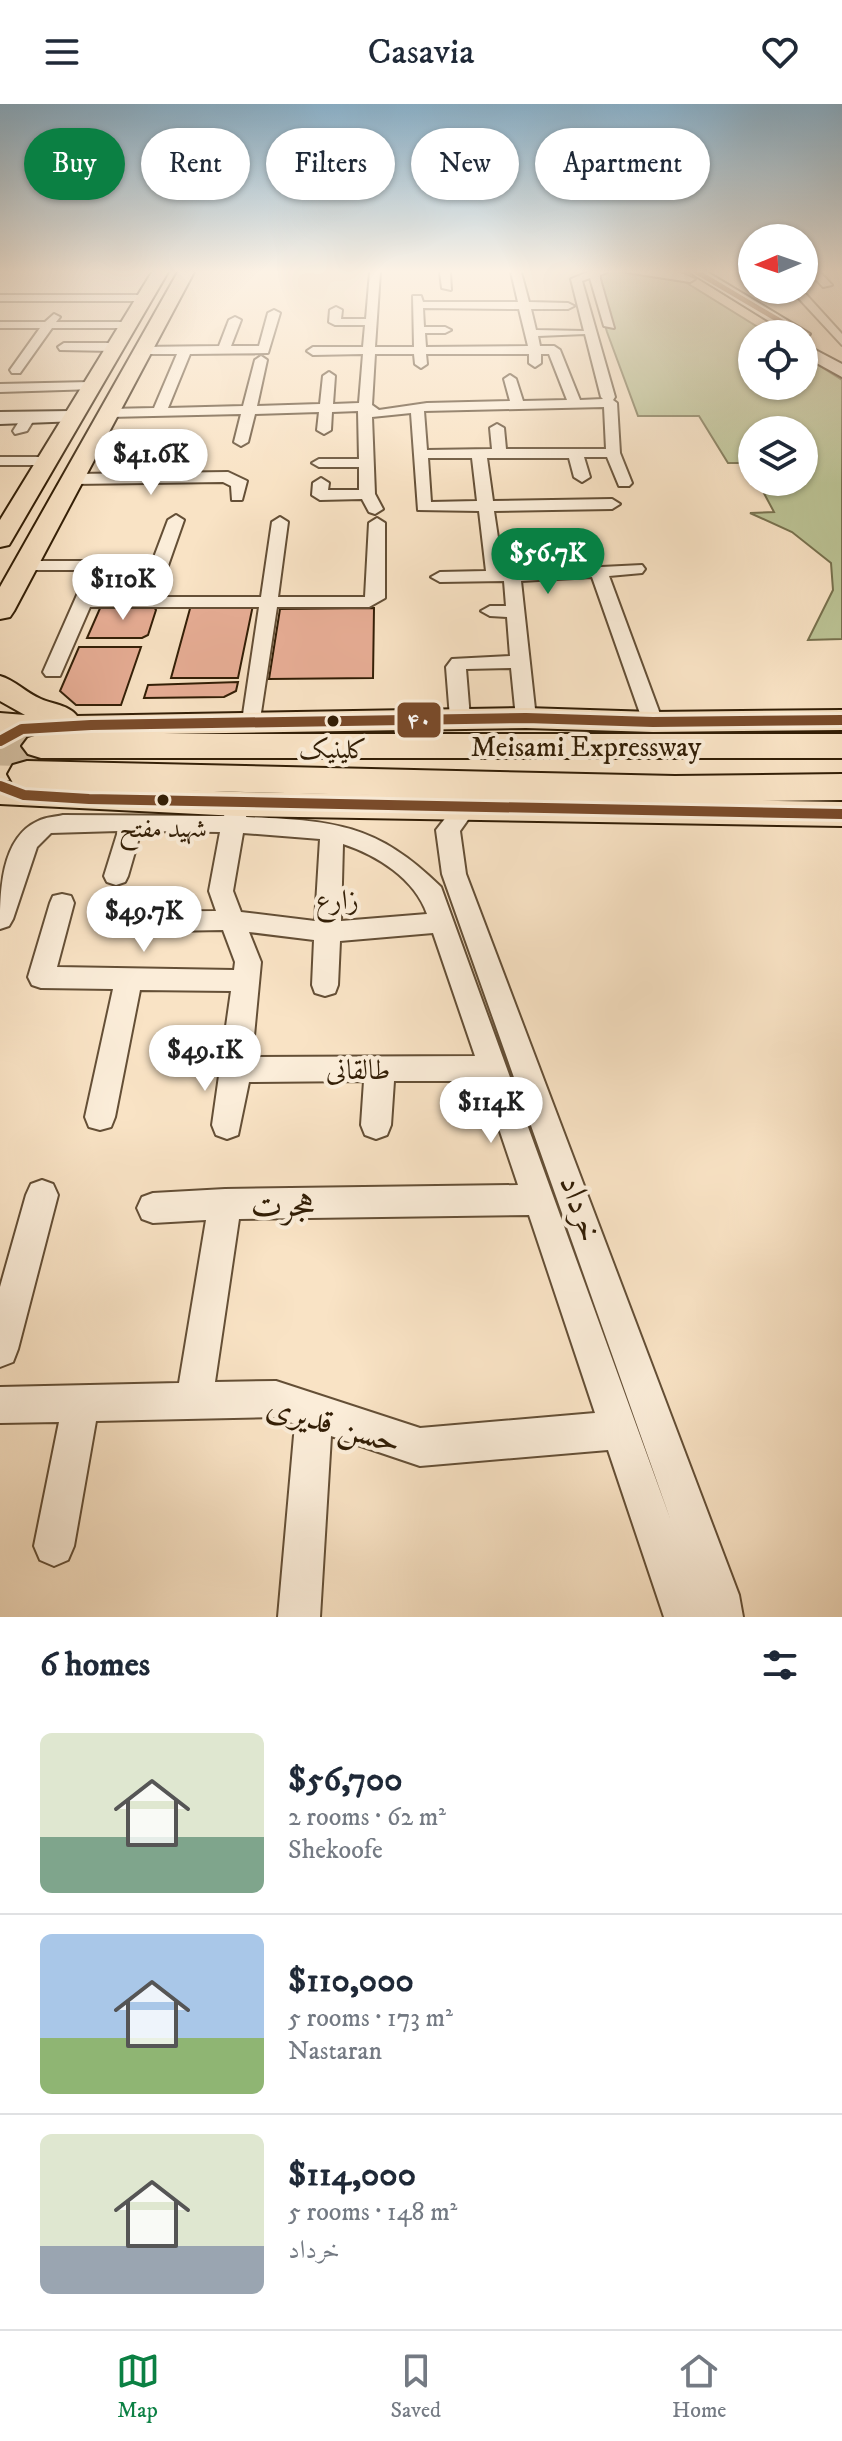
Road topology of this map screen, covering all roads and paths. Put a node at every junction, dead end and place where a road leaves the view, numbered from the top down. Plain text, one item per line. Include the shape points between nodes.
1 (35, 343) edge
2 (116, 343) edge
3 (148, 343) edge
4 (227, 343) edge
5 (266, 343) edge
6 (371, 343) edge
7 (420, 343) edge
8 (444, 343) edge
9 (454, 343) edge
10 (533, 343) edge
11 (593, 343) edge
12 (818, 343) edge
13 (64, 347) dead end
14 (114, 347) junction
15 (144, 350) junction
16 (185, 350) junction
17 (224, 350) junction
18 (370, 350) junction
19 (482, 350) junction
20 (535, 350) junction
21 (313, 351) dead end
22 (420, 351) junction
23 (818, 357) edge
24 (842, 357) edge
25 (261, 360) dead end
26 (535, 364) dead end
27 (421, 367) dead end
28 (483, 368) dead end
29 (16, 370) dead end
30 (842, 372) edge
31 (329, 376) dead end
32 (510, 379) dead end
33 (90, 386) junction
34 (0, 388) edge
35 (609, 400) junction
36 (575, 403) junction
37 (517, 404) junction
38 (553, 404) junction
39 (484, 406) junction
40 (326, 407) junction
41 (365, 407) junction
42 (417, 409) junction
43 (247, 410) junction
44 (159, 412) junction
45 (109, 413) junction
46 (71, 417) junction
47 (0, 418) edge
48 (558, 421) dead end
49 (324, 430) dead end
50 (241, 442) dead end
51 (575, 452) junction
52 (479, 453) junction
53 (499, 453) junction
54 (613, 453) junction
55 (420, 454) junction
56 (0, 461) edge
57 (45, 461) junction
58 (367, 463) junction
59 (199, 477) junction
60 (582, 477) dead end
61 (73, 479) junction
62 (624, 483) dead end
63 (548, 484) dead end
64 (367, 494) junction
65 (194, 497) dead end
66 (237, 497) dead end
67 (612, 504) dead end
68 (559, 505) junction
69 (487, 507) junction
70 (176, 520) dead end
71 (280, 522) dead end
72 (0, 540) edge
73 (549, 548) dead end
74 (26, 565) junction
75 (636, 569) dead end
76 (599, 572) junction
77 (553, 575) junction
78 (440, 577) dead end
79 (504, 577) junction
80 (84, 602) junction
81 (146, 602) junction
82 (267, 603) junction
83 (0, 611) edge
84 (490, 611) dead end
85 (516, 612) junction
86 (521, 662) junction
87 (53, 672) dead end
88 (0, 685) edge
89 (460, 718) junction
90 (526, 718) junction
91 (842, 720) edge
92 (252, 721) junction
93 (653, 722) junction
94 (0, 723) edge
95 (91, 725) junction
96 (842, 727) edge
97 (0, 741) tunnel mouth
98 (842, 746) edge
99 (19, 773) edge
100 (842, 787) edge
101 (89, 799) junction
102 (466, 807) junction
103 (842, 812) edge
104 (715, 813) joint
105 (235, 814) junction
106 (0, 820) edge
107 (132, 823) junction
108 (332, 830) junction
109 (116, 876) dead end
110 (62, 903) dead end
111 (0, 919) edge
112 (232, 920) junction
113 (111, 922) dead end
114 (443, 922) junction
115 (325, 932) junction
116 (129, 979) junction
117 (246, 981) junction
118 (325, 985) dead end
119 (380, 1068) junction
120 (493, 1068) junction
121 (236, 1070) junction
122 (100, 1117) dead end
123 (227, 1125) dead end
124 (376, 1125) dead end
125 (42, 1195) dead end
126 (539, 1200) junction
127 (225, 1204) junction
128 (153, 1208) dead end
129 (0, 1349) edge
130 (194, 1401) junction
131 (81, 1403) junction
132 (0, 1405) edge
133 (314, 1412) junction
134 (619, 1430) junction
135 (54, 1546) dead end
136 (299, 1617) edge
137 (685, 1617) edge
138 (722, 1617) edge

1 - 29 street
2 - 14 main road
3 - 15 main road
4 - 17 street
5 - 17 street via 264,350
6 - 18 street
7 - 22 street
8 - 22 street
9 - 19 street
10 - 20 street
11 - 35 street
12 - 24 main road
13 - 14 street
14 - 33 main road
15 - 16 street
15 - 45 main road
16 - 17 street
16 - 44 street
18 - 21 street
18 - 22 street
18 - 41 street
19 - 20 street
19 - 28 street
20 - 26 street
20 - 36 street via 554,350
22 - 27 street
23 - 30 main road
25 - 43 street
31 - 40 street
32 - 37 street
33 - 34 street
33 - 46 main road
35 - 36 street
35 - 54 street
36 - 38 street
37 - 38 street
37 - 39 street
38 - 48 street
39 - 42 street via 454,400
39 - 53 street
40 - 41 street
40 - 43 street
40 - 49 street
41 - 42 street via 377,414
41 - 58 street
42 - 55 street
43 - 44 street
43 - 50 street
44 - 45 street
45 - 61 main road
46 - 47 main road via 24,424
46 - 57 main road
51 - 53 street via 534,447
51 - 54 street
51 - 60 street
52 - 53 street
52 - 55 street
52 - 69 street
54 - 62 street
55 - 69 street via 424,507
56 - 57 street
57 - 72 main road
58 - 64 street
58 - 64 street via 319,468 320,495
59 - 61 street
59 - 65 street
59 - 66 street via 230,470 230,481 239,481
61 - 74 main road
63 - 68 street
64 - 82 street via 376,516 374,600
67 - 68 street
68 - 69 street
69 - 79 street
70 - 81 street
71 - 82 street
73 - 77 street
74 - 80 street via 98,564
74 - 83 main road
75 - 76 street
76 - 77 street
76 - 93 street
77 - 79 street
78 - 79 street
79 - 85 street
80 - 81 street
80 - 87 street
81 - 82 street
82 - 92 street
84 - 85 street
85 - 86 street
86 - 89 street via 459,663
86 - 90 street
88 - 95 main road via 9,696 38,710
89 - 90 main road
89 - 92 main road
90 - 93 main road
91 - 93 main road
92 - 95 main road
93 - 96 highway
94 - 99 main road
95 - 99 main road
97 - 99 main road via 22,729
98 - 99 highway, Meisami Expressway
99 - 100 highway, Meisami Expressway via 675,789
99 - 101 main road
101 - 105 main road
101 - 106 main road
102 - 104 main road
102 - 105 main road
102 - 138 street, خرداد via 448,830 454,874
103 - 104 highway
105 - 107 street, خرداد
105 - 108 street, خرداد
105 - 112 street via 221,891
107 - 109 street
107 - 111 street, خرداد via 44,827 27,843
108 - 114 street, خرداد via 411,868 432,893
108 - 115 street
110 - 116 street via 41,977
112 - 113 street, زارع
112 - 115 street, زارع
112 - 117 street via 248,962
114 - 115 street, زارع
114 - 120 street, خرداد
115 - 118 street
116 - 117 street
116 - 122 street
117 - 121 street
119 - 120 street, طالقانی
119 - 121 street, طالقانی
119 - 124 street
120 - 126 street, خرداد
121 - 123 street
125 - 129 street
126 - 127 street, هجرت
126 - 134 street, خرداد
127 - 128 street
127 - 130 street, هجرت
130 - 131 street, حسن قدیری
130 - 133 street, حسن قدیری via 276,1399
131 - 132 street, حسن قدیری
131 - 135 street
133 - 134 street, حسن قدیری via 420,1447
133 - 136 street
134 - 137 street, خرداد

